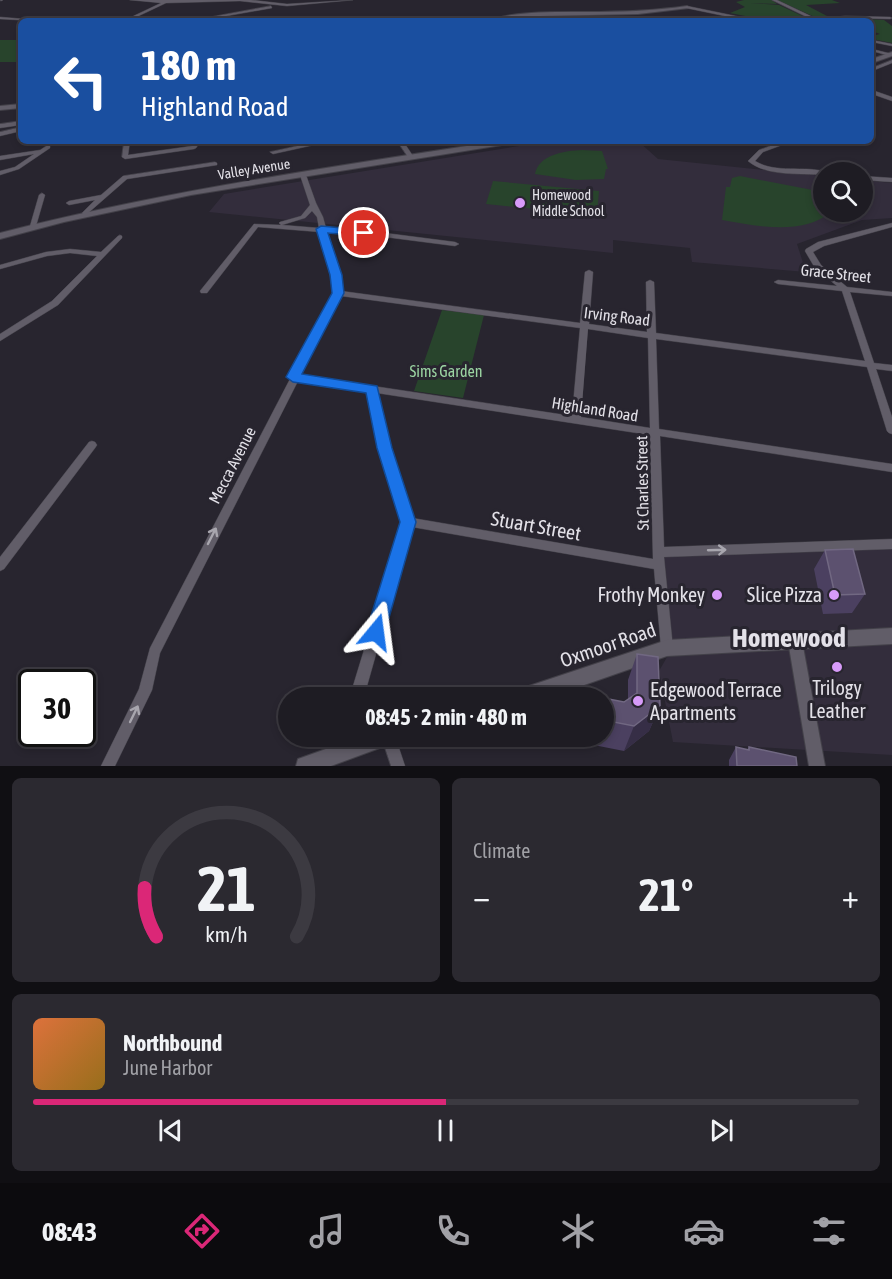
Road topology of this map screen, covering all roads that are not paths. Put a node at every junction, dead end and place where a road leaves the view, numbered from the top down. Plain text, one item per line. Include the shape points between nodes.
1 (132, 0) edge
2 (178, 0) edge
3 (351, 0) edge
4 (774, 0) edge
5 (694, 1) edge
6 (172, 2) junction
7 (287, 5) junction
8 (687, 7) junction
9 (0, 18) edge
10 (132, 18) edge
11 (209, 18) edge
12 (510, 18) edge
13 (740, 18) edge
14 (813, 18) edge
15 (836, 18) edge
16 (890, 18) dead end
17 (18, 20) edge
18 (874, 41) edge
19 (892, 45) edge
20 (874, 51) edge
21 (891, 57) edge
22 (874, 61) edge
23 (874, 69) edge
24 (874, 93) edge
25 (892, 99) edge
26 (18, 106) edge
27 (0, 108) edge
28 (18, 123) edge
29 (0, 126) edge
30 (18, 130) edge
31 (0, 134) edge
32 (127, 144) edge
33 (196, 144) edge
34 (314, 144) edge
35 (402, 144) edge
36 (493, 144) edge
37 (781, 144) edge
38 (48, 147) dead end
39 (41, 151) junction
40 (273, 152) dead end
41 (410, 156) junction
42 (125, 157) junction
43 (0, 158) edge
44 (215, 164) dead end
45 (813, 172) edge
46 (0, 173) edge
47 (303, 175) junction
48 (125, 177) junction
49 (873, 179) edge
50 (892, 180) edge
51 (42, 195) dead end
52 (103, 197) junction
53 (69, 203) dead end
54 (313, 206) junction
55 (85, 213) junction
56 (274, 225) junction
57 (321, 225) junction
58 (892, 225) edge
59 (33, 226) junction
60 (0, 236) edge
61 (120, 237) dead end
62 (455, 244) dead end
63 (102, 254) junction
64 (0, 267) edge
65 (589, 272) dead end
66 (650, 282) dead end
67 (778, 282) dead end
68 (845, 289) junction
69 (204, 291) dead end
70 (338, 293) junction
71 (892, 294) edge
72 (585, 327) junction
73 (653, 336) junction
74 (0, 338) edge
75 (870, 365) junction
76 (892, 368) edge
77 (293, 377) junction
78 (372, 390) junction
79 (576, 421) junction
80 (892, 431) edge
81 (656, 433) junction
82 (92, 445) dead end
83 (892, 468) edge
84 (408, 522) junction
85 (892, 544) edge
86 (659, 552) junction
87 (659, 565) junction
88 (0, 566) edge
89 (892, 636) edge
90 (795, 641) junction
91 (667, 648) junction
92 (360, 687) edge
93 (552, 687) edge
94 (360, 747) edge
95 (392, 747) edge
96 (108, 766) edge
97 (305, 766) edge
98 (398, 766) edge
99 (817, 766) edge

1 - 6 street
2 - 6 street
3 - 7 street
4 - 14 street
5 - 8 street
6 - 7 street via 240,0
6 - 10 street
7 - 11 street
8 - 12 street
8 - 13 street
9 - 17 street
15 - 16 street
18 - 19 street
20 - 21 street
21 - 22 main road
21 - 23 street
24 - 25 street
26 - 27 street
28 - 29 street
30 - 31 street
32 - 42 street
33 - 42 street
34 - 40 street
35 - 41 street
36 - 41 main road, Valley Avenue
37 - 45 street via 761,151 751,161 755,165
38 - 39 street
39 - 43 street
39 - 46 street via 17,168
41 - 47 main road, Valley Avenue
42 - 48 street
44 - 48 street
47 - 54 street
47 - 55 main road, Valley Avenue
48 - 52 street
49 - 50 street
51 - 59 street
52 - 53 street
52 - 55 street
54 - 56 street via 299,219
54 - 57 street
55 - 59 main road, Valley Avenue
56 - 57 street
56 - 69 street via 253,227
57 - 62 street
57 - 70 street
58 - 68 street via 821,244 809,251 818,266
59 - 60 main road, Valley Avenue
61 - 63 street
63 - 64 street via 54,253
63 - 74 street via 55,303
65 - 72 street
66 - 73 street, St Charles Street
67 - 68 street, Grace Street
68 - 71 street, Grace Street
68 - 75 street
70 - 72 street, Irving Road
70 - 77 street, Mecca Avenue
72 - 73 street, Irving Road
72 - 79 street
73 - 75 street, Irving Road
73 - 81 street, St Charles Street
75 - 76 street, Irving Road
75 - 80 street
77 - 78 street, Highland Road
96 -> 77 street, Mecca Avenue via 145,690 154,652
78 - 79 street, Highland Road
78 - 84 street
79 - 81 street, Highland Road
81 - 83 street, Highland Road
81 - 86 street, St Charles Street
82 - 88 street
84 - 87 street, Stuart Street
84 - 92 street
86 -> 85 street
86 - 87 street, St Charles Street
87 - 91 street, St Charles Street
89 - 90 main road, Oxmoor Road
90 - 91 main road, Oxmoor Road
90 - 99 street
91 - 93 main road, Oxmoor Road
94 - 97 main road
95 - 98 street

